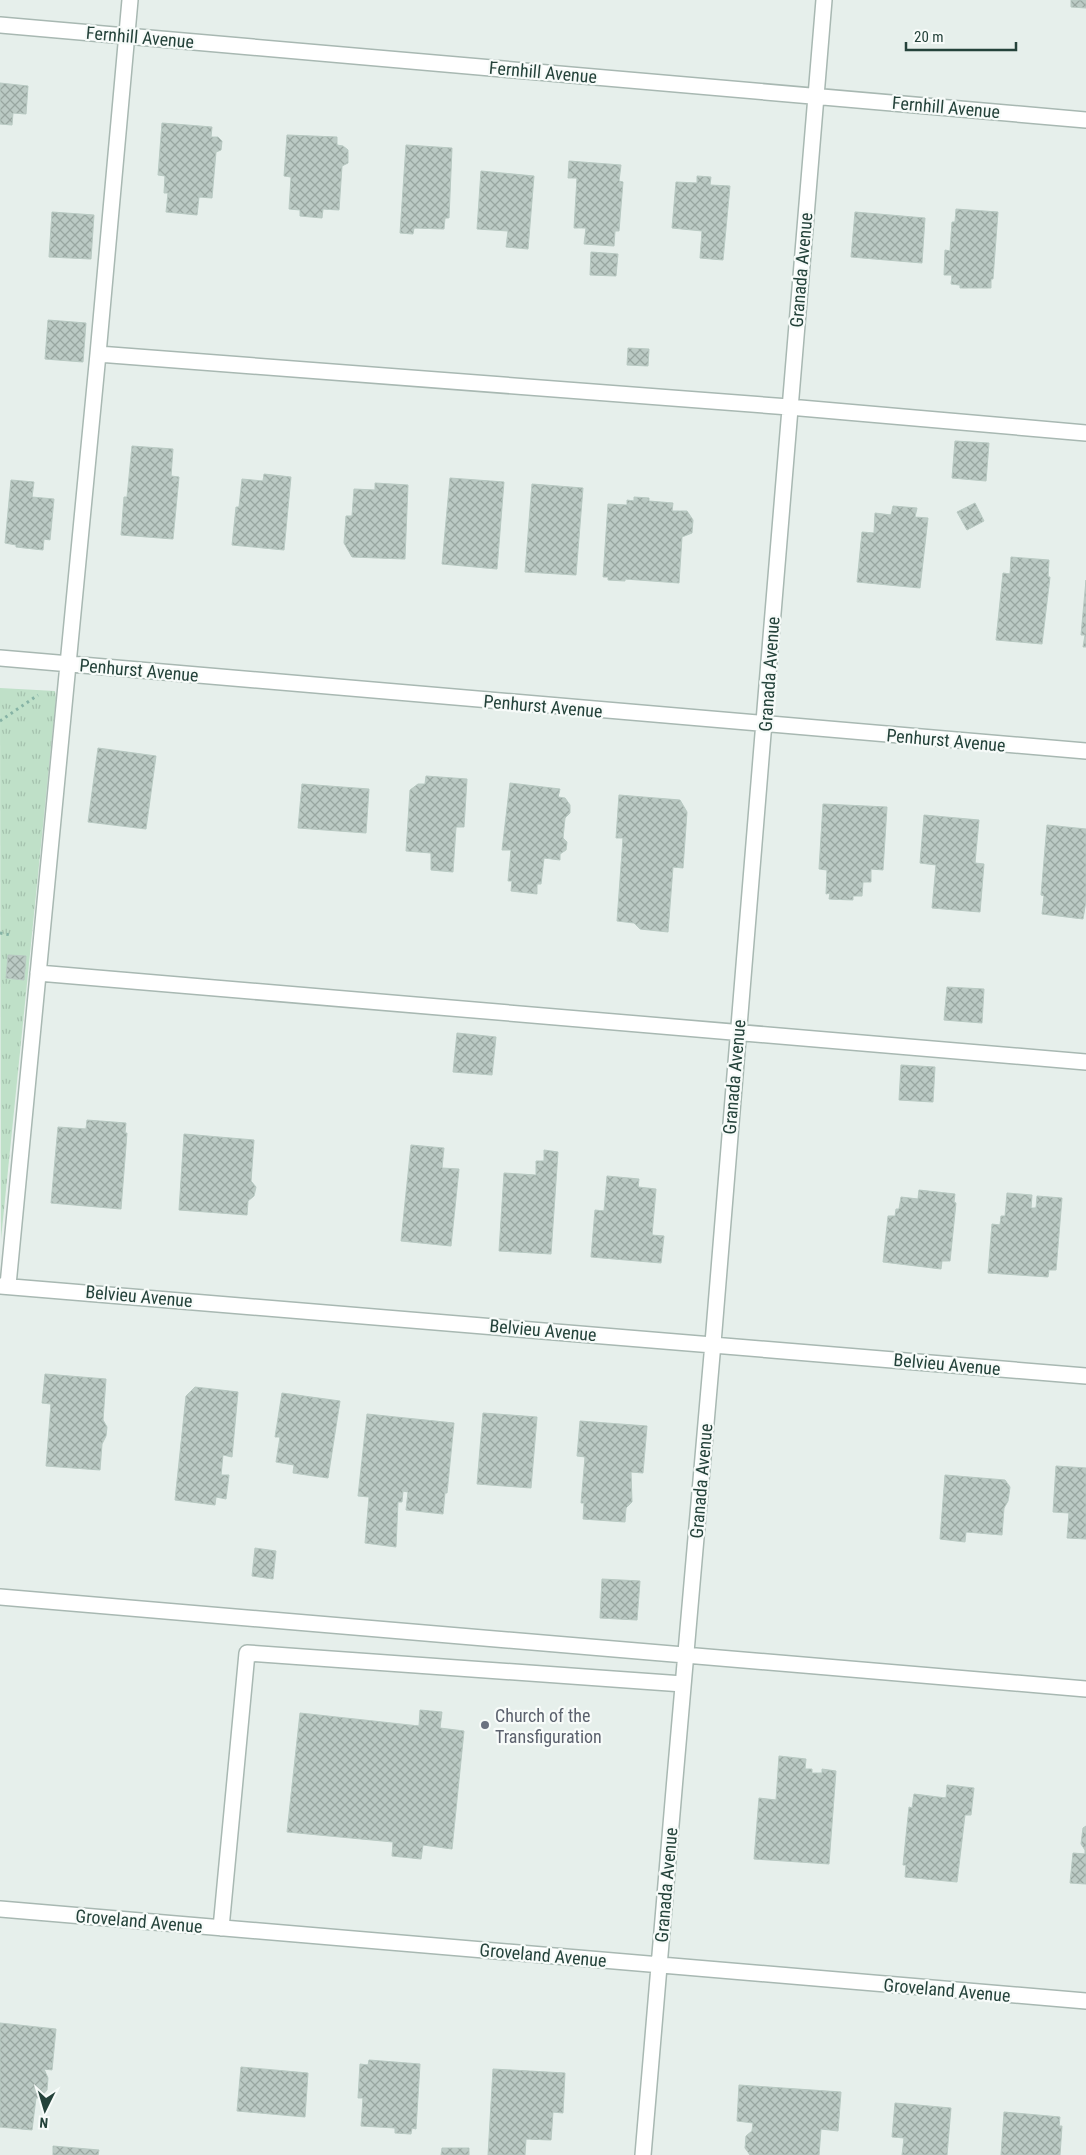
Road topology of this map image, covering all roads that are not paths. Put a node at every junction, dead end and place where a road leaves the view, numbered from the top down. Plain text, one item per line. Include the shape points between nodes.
1 (130, 0) edge
2 (824, 0) edge
3 (0, 25) edge
4 (126, 36) junction
5 (816, 96) junction
6 (1086, 120) edge
7 (98, 354) junction
8 (789, 407) junction
9 (1086, 433) edge
10 (0, 658) edge
11 (67, 664) junction
12 (765, 725) junction
13 (1086, 751) edge
14 (38, 973) junction
15 (737, 1032) junction
16 (1086, 1062) edge
17 (4, 1285) edge
18 (713, 1344) junction
19 (1086, 1376) edge
20 (0, 1597) edge
21 (686, 1656) junction
22 (684, 1684) junction
23 (1086, 1689) edge
24 (0, 1909) edge
25 (221, 1928) junction
26 (658, 1966) junction
27 (1086, 2002) edge
28 (643, 2155) edge

1 - 4 street
2 - 5 street, Granada Avenue
3 - 4 street, Fernhill Avenue
4 - 5 street, Fernhill Avenue
4 - 7 street
5 - 6 street, Fernhill Avenue
5 - 8 street, Granada Avenue
7 - 8 street
7 - 11 street
8 - 9 street
8 - 12 street, Granada Avenue
10 - 11 street, Penhurst Avenue
11 - 12 street, Penhurst Avenue
11 - 14 street
12 - 13 street, Penhurst Avenue
12 - 15 street, Granada Avenue
14 - 15 street
14 - 17 street
15 - 16 street
15 - 18 street, Granada Avenue
17 - 18 street, Belvieu Avenue
18 - 19 street, Belvieu Avenue
18 - 21 street, Granada Avenue
20 - 21 street
21 - 22 street, Granada Avenue
21 - 23 street
22 - 25 street via 247,1653
22 - 26 street, Granada Avenue
24 - 25 street, Groveland Avenue
25 - 26 street, Groveland Avenue
26 - 27 street, Groveland Avenue
26 - 28 street, Granada Avenue

